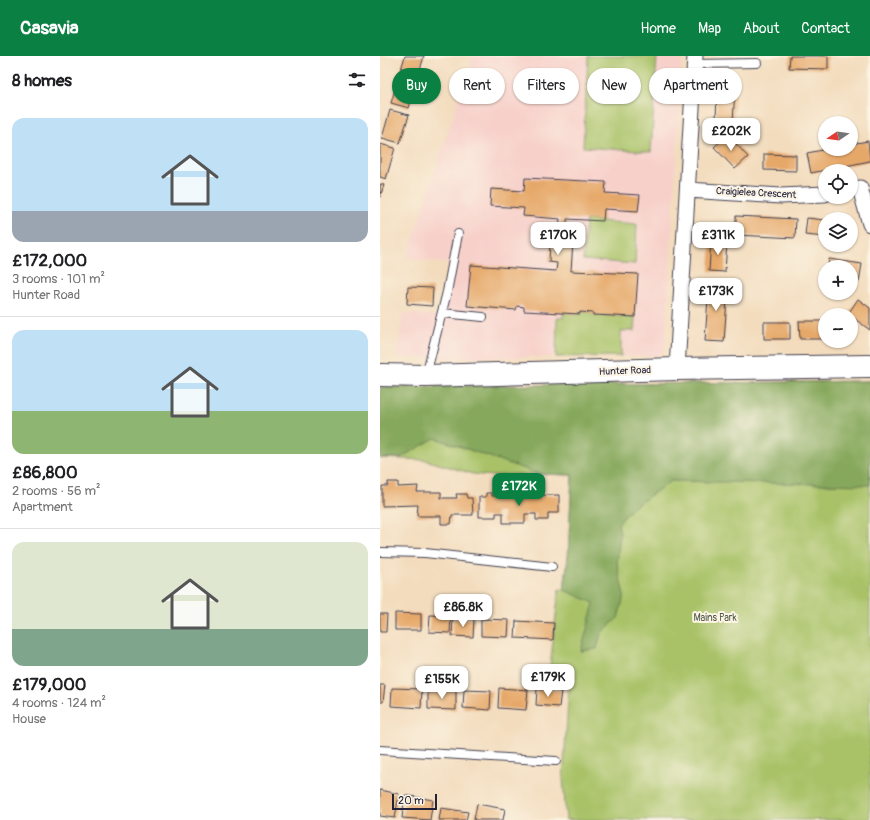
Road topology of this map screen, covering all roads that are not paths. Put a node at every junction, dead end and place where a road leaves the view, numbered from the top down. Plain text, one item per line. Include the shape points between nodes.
1 (695, 60) edge
2 (757, 63) dead end
3 (860, 187) edge
4 (688, 190) junction
5 (818, 194) edge
6 (870, 224) edge
7 (458, 234) dead end
8 (442, 313) junction
9 (484, 317) dead end
10 (870, 366) edge
11 (677, 369) junction
12 (380, 375) edge
13 (426, 376) junction
14 (380, 552) edge
15 (552, 568) dead end
16 (380, 750) edge
17 (556, 762) dead end

1 - 2 lane
1 - 4 street
3 - 6 street
4 - 5 street, Craigielea Crescent via 781,196
4 - 11 street
7 - 8 lane
8 - 9 lane
8 - 13 lane
10 - 11 street, Hunter Road
11 - 13 street, Hunter Road
12 - 13 street, Hunter Road
14 - 15 lane via 425,553
16 - 17 lane

